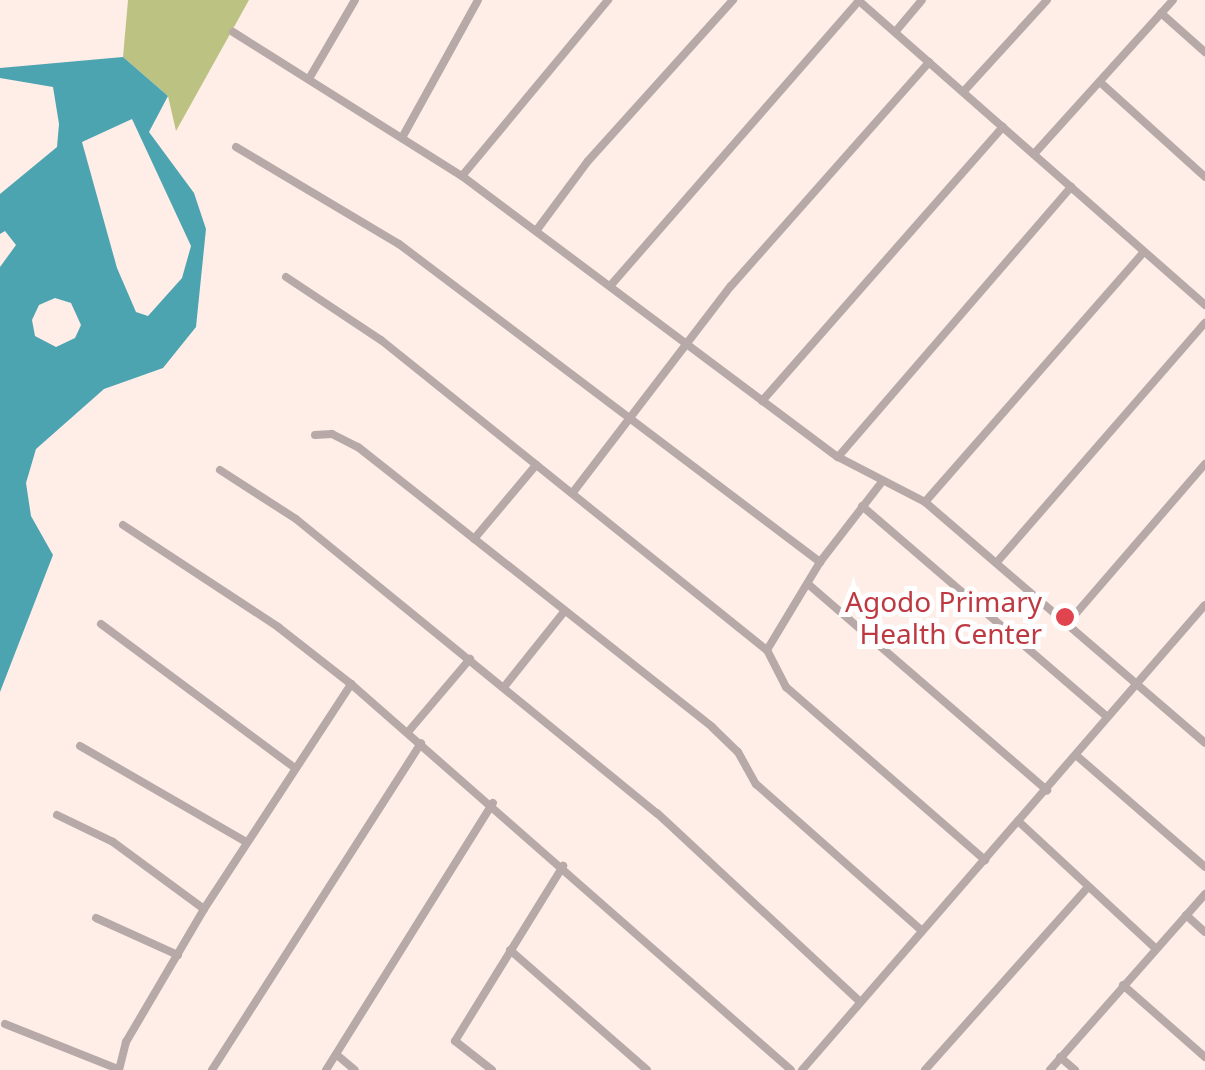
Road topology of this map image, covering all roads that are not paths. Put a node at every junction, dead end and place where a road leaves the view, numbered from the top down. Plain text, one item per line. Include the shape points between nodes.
1 (355, 0) edge
2 (478, 0) edge
3 (608, 0) edge
4 (734, 0) edge
5 (858, 0) edge
6 (922, 0) edge
7 (1046, 0) edge
8 (1173, 0) edge
9 (1161, 13) junction
10 (896, 31) junction
11 (233, 32) dead end
12 (1205, 52) edge
13 (929, 62) junction
14 (310, 77) junction
15 (1101, 83) junction
16 (964, 92) junction
17 (1003, 127) junction
18 (403, 136) junction
19 (236, 147) dead end
20 (1034, 154) junction
21 (462, 176) junction
22 (1205, 177) edge
23 (1072, 188) junction
24 (536, 231) junction
25 (1143, 253) junction
26 (286, 278) dead end
27 (612, 285) junction
28 (1205, 305) edge
29 (1205, 323) edge
30 (688, 341) junction
31 (762, 401) junction
32 (631, 416) junction
33 (315, 435) dead end
34 (838, 458) junction
35 (536, 464) junction
36 (1205, 464) edge
37 (220, 470) dead end
38 (881, 483) junction
39 (574, 491) junction
40 (924, 502) junction
41 (862, 506) junction
42 (123, 525) dead end
43 (474, 539) junction
44 (820, 562) junction
45 (996, 562) junction
46 (808, 584) junction
47 (1205, 605) edge
48 (563, 613) junction
49 (101, 624) dead end
50 (1066, 624) junction
51 (768, 650) junction
52 (470, 659) junction
53 (1136, 683) junction
54 (351, 684) junction
55 (504, 686) junction
56 (1107, 717) junction
57 (408, 732) junction
58 (421, 743) junction
59 (1205, 743) edge
60 (80, 746) dead end
61 (1076, 756) junction
62 (292, 766) junction
63 (1047, 790) junction
64 (493, 803) junction
65 (57, 815) dead end
66 (1018, 821) junction
67 (246, 842) junction
68 (985, 860) junction
69 (563, 866) junction
70 (1205, 866) edge
71 (1087, 888) junction
72 (1205, 894) edge
73 (204, 908) junction
74 (1186, 915) junction
75 (96, 918) dead end
76 (921, 930) junction
77 (1205, 932) edge
78 (1156, 949) junction
79 (510, 950) junction
80 (178, 955) junction
81 (1123, 985) junction
82 (858, 1000) junction
83 (5, 1024) dead end
84 (337, 1055) junction
85 (1060, 1058) junction
86 (1205, 1058) edge
87 (119, 1070) edge
88 (212, 1070) edge
89 (326, 1070) edge
90 (354, 1070) edge
91 (492, 1070) edge
92 (646, 1070) edge
93 (791, 1070) edge
94 (802, 1070) edge
95 (925, 1070) edge
96 (1050, 1070) edge
97 (1075, 1070) edge

1 - 14 street
2 - 18 street
3 - 21 street
4 - 24 street via 588,161
5 - 10 street
5 - 27 street
6 - 10 street
7 - 16 street
8 - 9 street
9 - 12 street
9 - 15 street
10 - 13 street
11 - 14 street
13 - 16 street
13 - 30 street
14 - 18 street
15 - 20 street
15 - 22 street
16 - 17 street
17 - 20 street
17 - 31 street
18 - 21 street
19 - 32 street via 400,244
20 - 23 street
21 - 24 street
23 - 25 street
23 - 34 street
24 - 27 street
25 - 28 street
25 - 40 street
26 - 35 street via 380,340
27 - 30 street
29 - 45 street
30 - 31 street
30 - 32 street
31 - 34 street
32 - 39 street
32 - 44 street
33 - 43 street via 358,447
34 - 38 street
35 - 39 street
35 - 43 street
36 - 50 street
37 - 52 street via 296,519
38 - 40 street
38 - 41 street
39 - 51 street
40 - 45 street
41 - 44 street
41 - 56 street
42 - 54 street via 278,626
43 - 48 street
44 - 46 street
45 - 50 street
46 - 51 street
46 - 63 street
47 - 53 street
48 - 55 street
48 - 76 street via 728,741 756,784
49 - 62 street
50 - 53 street
51 - 68 street via 786,687
52 - 55 street
52 - 57 street
53 - 56 street
53 - 59 street
54 - 57 street
54 - 62 street
55 - 82 street via 658,814
56 - 61 street
57 - 58 street
58 - 64 street
58 - 88 street
60 - 67 street
61 - 63 street
61 - 70 street
62 - 67 street
63 - 66 street
64 - 69 street
64 - 84 street
65 - 73 street via 113,842
66 - 68 street
66 - 71 street
67 - 73 street
68 - 76 street
69 - 79 street
69 - 93 street
71 - 78 street
71 - 95 street
72 - 74 street
73 - 80 street
74 - 77 street
74 - 78 street
75 - 80 street
76 - 82 street
78 - 81 street
79 - 91 street via 455,1041
79 - 92 street
80 - 87 street via 126,1042
81 - 85 street
81 - 86 street
82 - 94 street
83 - 87 street
84 - 89 street
84 - 90 street
85 - 96 street
85 - 97 street

